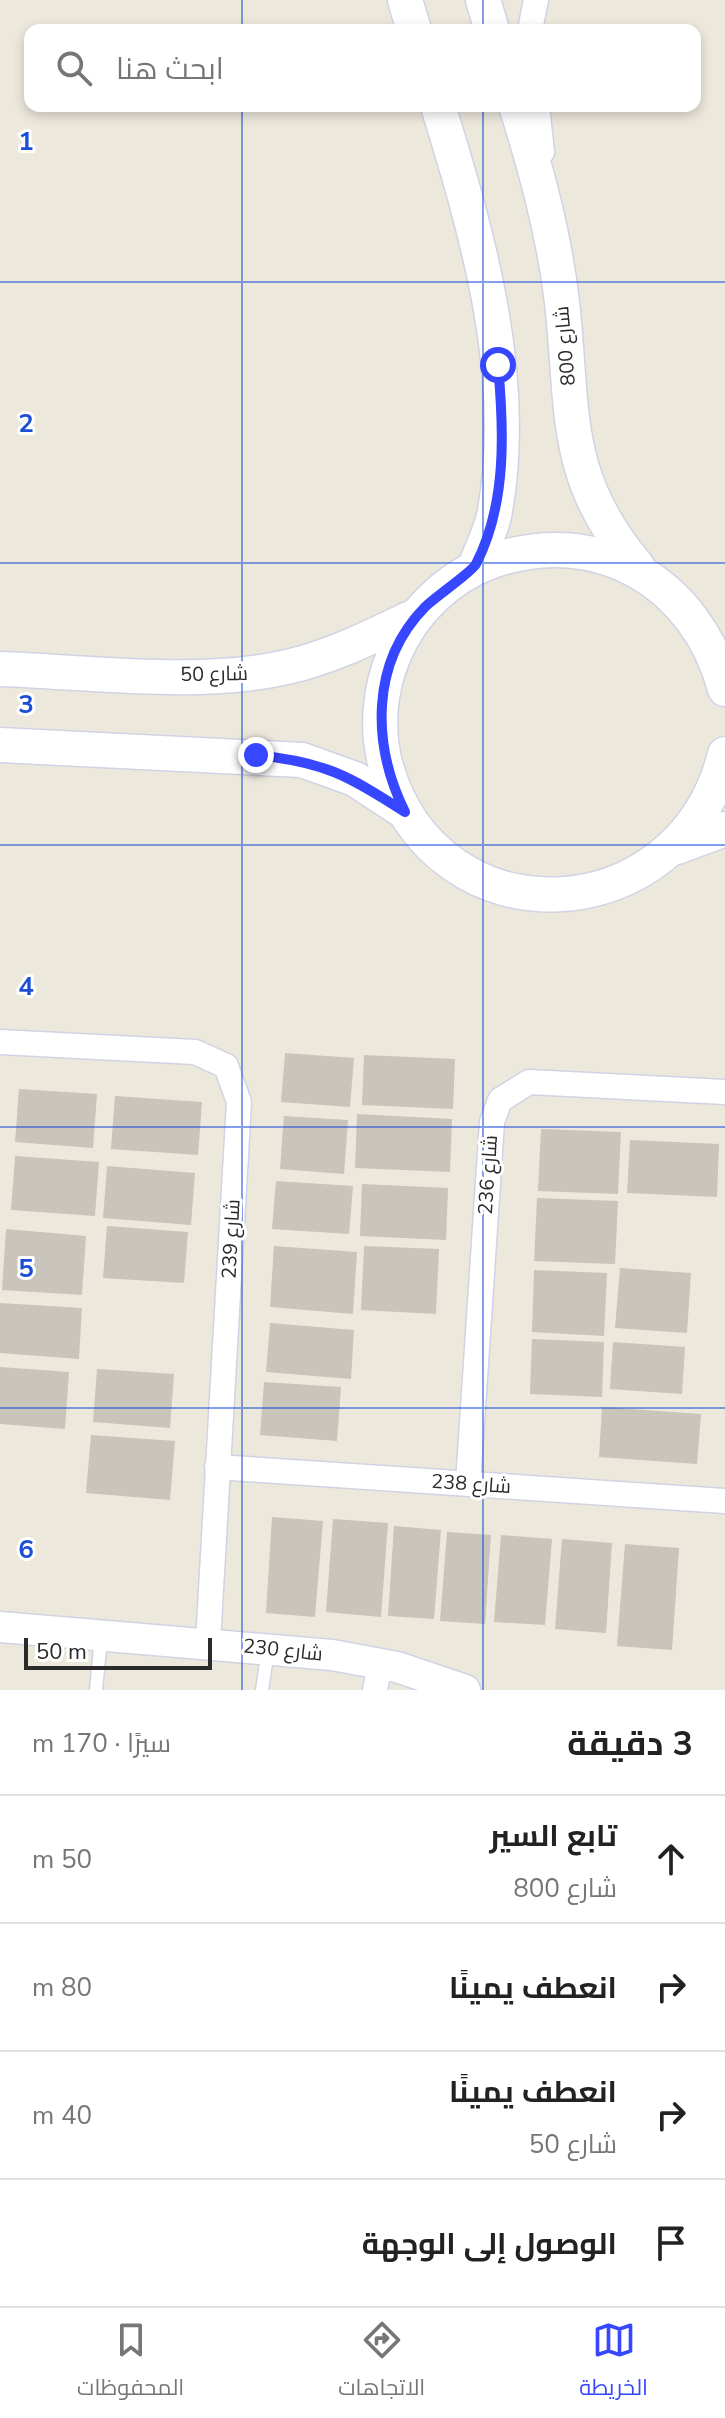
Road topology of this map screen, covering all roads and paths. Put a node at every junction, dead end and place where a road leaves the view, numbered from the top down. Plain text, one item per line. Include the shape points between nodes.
1 (405, 0) edge
2 (483, 0) edge
3 (536, 0) edge
4 (412, 24) edge
5 (490, 24) edge
6 (531, 24) edge
7 (440, 112) edge
8 (518, 112) edge
9 (538, 112) edge
10 (547, 203) junction
11 (475, 567) junction
12 (642, 573) junction
13 (417, 615) junction
14 (0, 669) edge
15 (723, 674) edge
16 (0, 745) edge
17 (725, 754) edge
18 (405, 812) junction
19 (725, 829) edge
20 (673, 849) junction
21 (0, 1042) edge
22 (725, 1092) edge
23 (217, 1467) junction
24 (468, 1483) junction
25 (725, 1501) edge
26 (0, 1627) edge
27 (101, 1634) junction
28 (208, 1642) junction
29 (268, 1648) junction
30 (377, 1677) edge
31 (96, 1690) edge
32 (262, 1690) edge
33 (465, 1690) edge

1 - 4 main road
2 - 5 main road
3 - 6 street
7 - 11 main road via 465,191 503,419 493,518
8 - 10 main road, شارع 800
9 - 10 street
10 - 12 main road, شارع 800 via 562,302 573,441 610,534
11 - 12 main road via 516,553 559,549 602,555
11 - 13 main road via 443,588
12 - 15 main road via 675,597 701,629
13 - 14 main road, شارع 50 via 322,657 254,674
13 - 18 main road via 389,667 380,726 392,785
16 - 18 main road via 302,760 355,779
17 - 20 main road via 708,804
18 - 20 main road via 428,842 458,867 530,894 568,895 606,887 642,872
19 - 20 main road
21 - 23 street, شارع 239 via 195,1052 226,1066 239,1102
22 - 24 street, شارع 236 via 529,1082 500,1100 492,1122
23 - 24 street, شارع 238
23 - 28 street, شارع 239
24 - 25 street, شارع 238
26 - 27 street, شارع 230
27 - 28 street, شارع 230
27 - 31 lane
28 - 29 street, شارع 230
29 - 30 street, شارع 230
29 - 32 lane
30 - 33 street, شارع 230 via 446,1681

